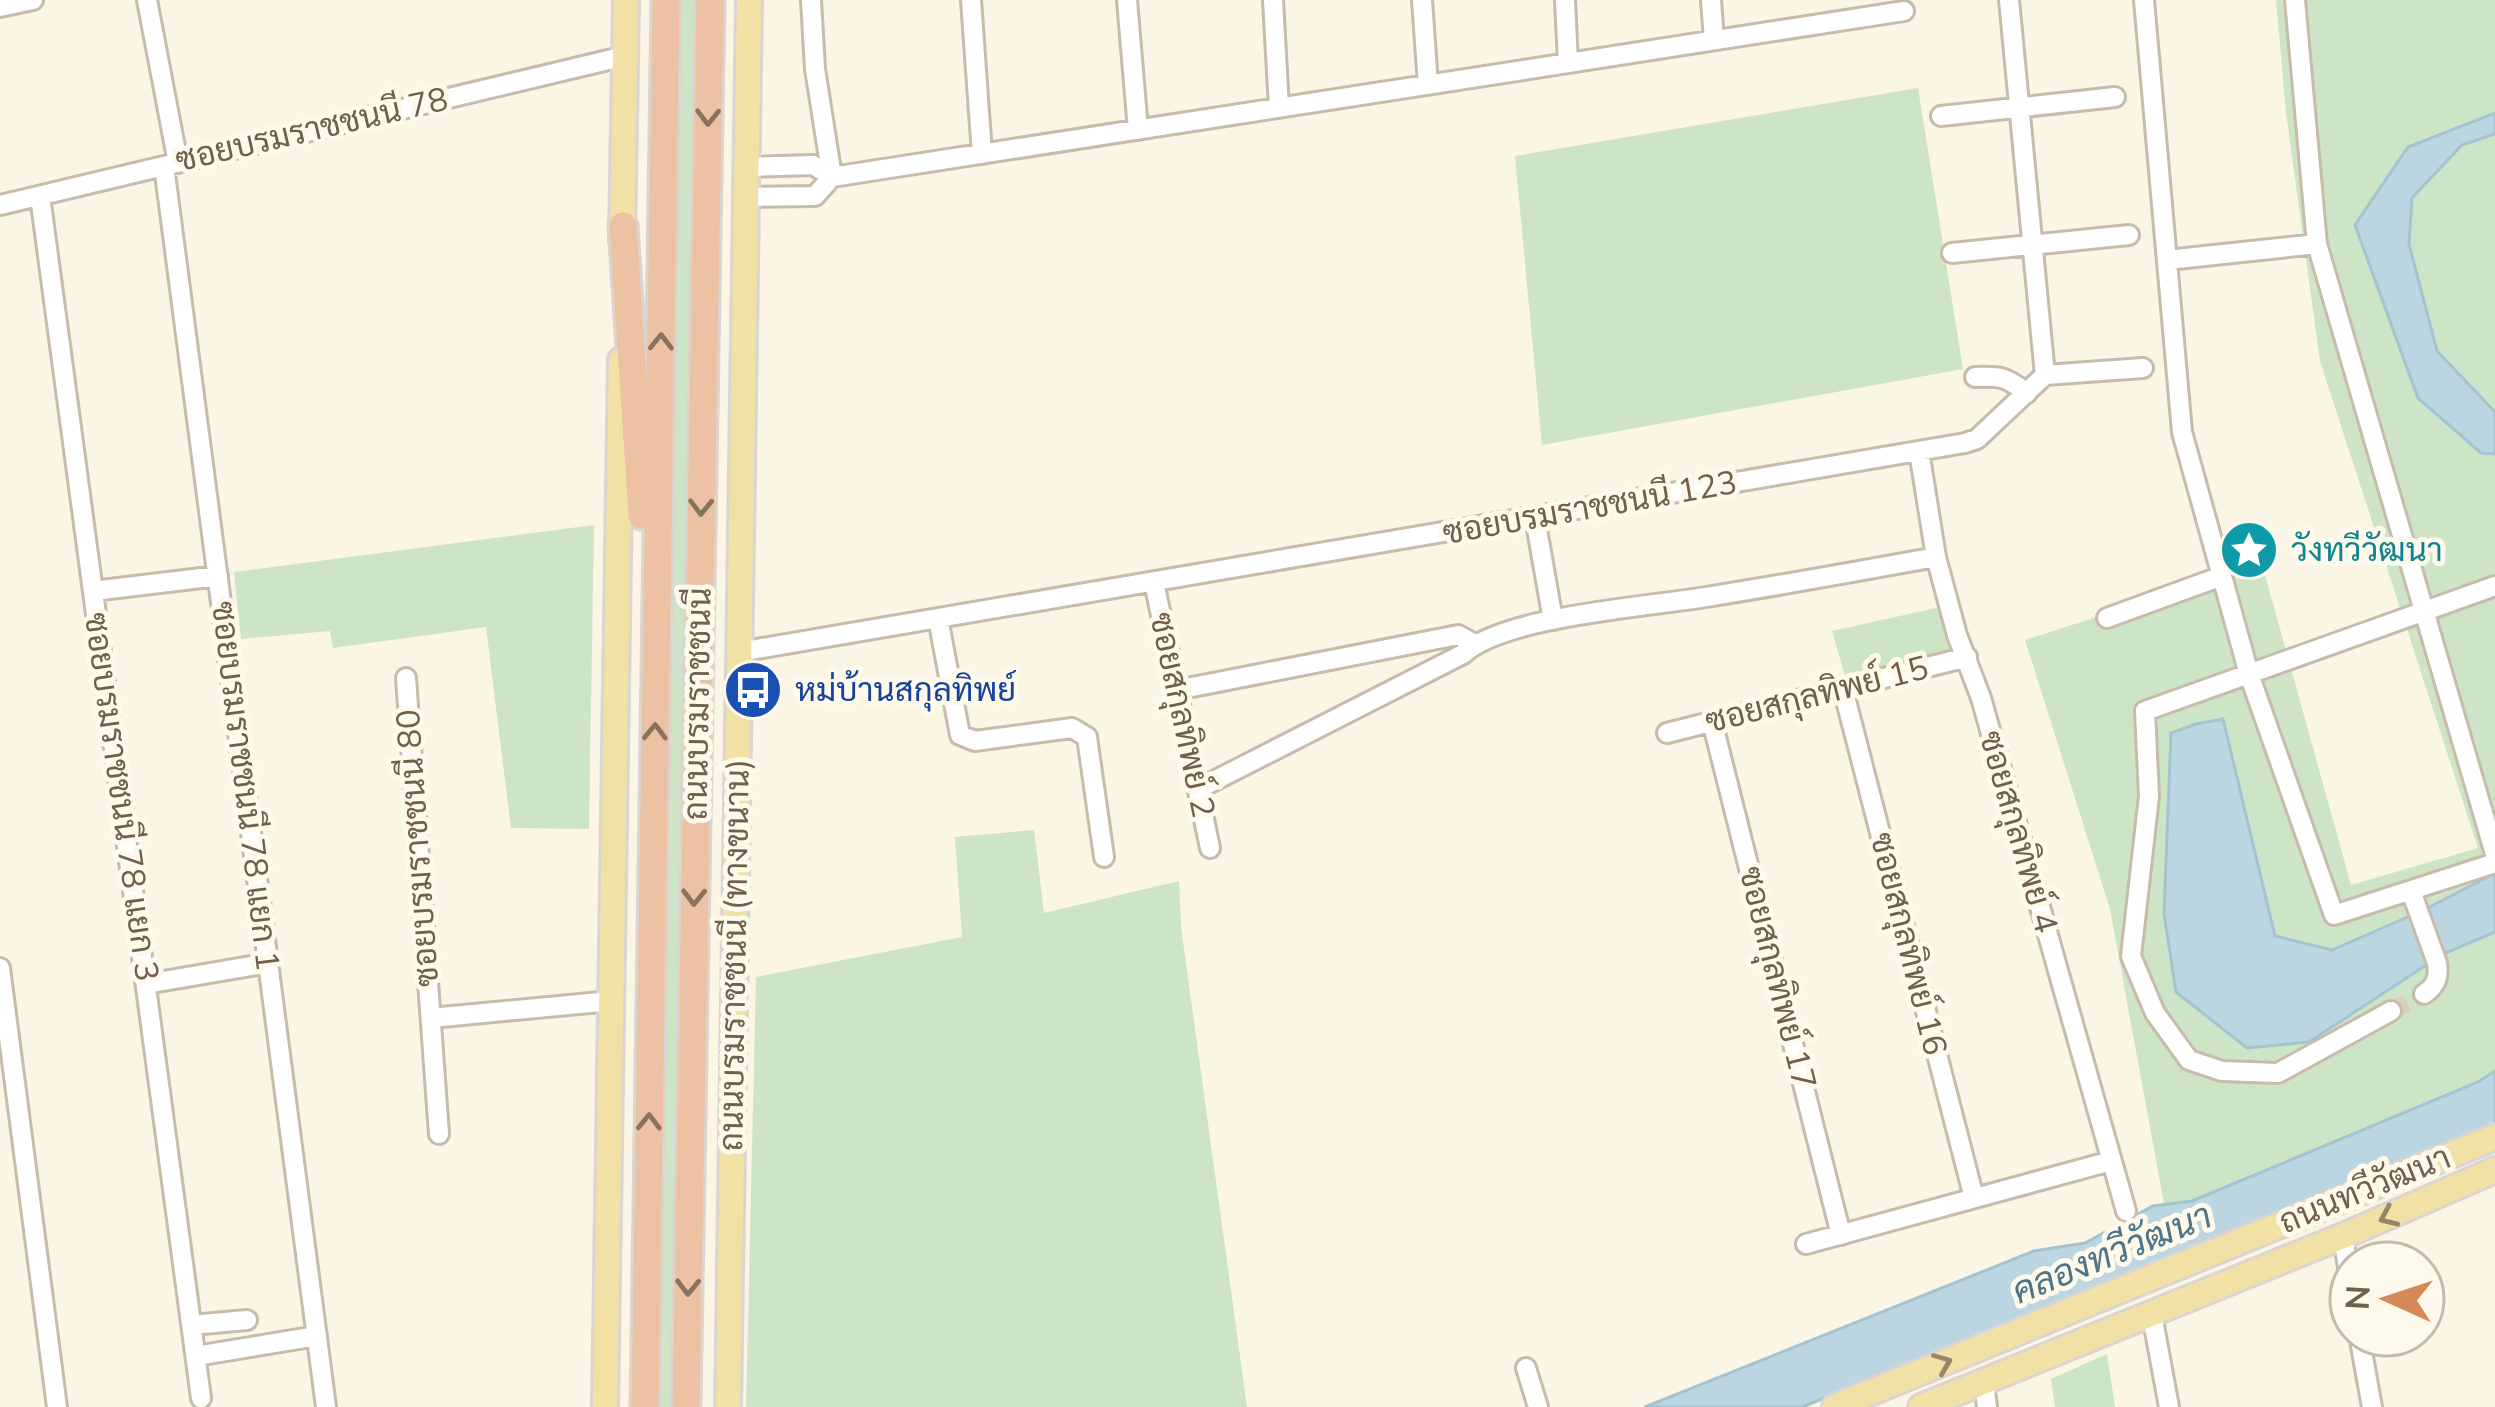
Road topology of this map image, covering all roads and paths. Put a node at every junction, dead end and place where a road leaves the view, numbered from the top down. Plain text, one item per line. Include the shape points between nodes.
1 (33, 0) edge
2 (147, 0) edge
3 (626, 0) edge
4 (666, 0) edge
5 (710, 0) edge
6 (749, 0) edge
7 (812, 0) edge
8 (971, 0) edge
9 (1127, 0) edge
10 (1273, 0) edge
11 (1422, 0) edge
12 (1564, 0) edge
13 (1711, 0) edge
14 (2009, 0) edge
15 (2144, 0) edge
16 (2295, 0) edge
17 (0, 8) edge
18 (1861, 9) edge
19 (1904, 11) dead end
20 (1714, 40) junction
21 (625, 56) junction
22 (1568, 63) junction
23 (1428, 85) junction
24 (2115, 97) dead end
25 (2020, 107) junction
26 (1280, 108) junction
27 (1941, 116) dead end
28 (1138, 130) junction
29 (982, 154) junction
30 (171, 164) junction
31 (746, 166) junction
32 (832, 177) junction
33 (40, 196) junction
34 (746, 197) junction
35 (0, 205) edge
36 (622, 226) junction
37 (2129, 235) dead end
38 (2317, 244) junction
39 (2032, 245) junction
40 (1952, 253) dead end
41 (2167, 260) junction
42 (2143, 368) dead end
43 (2045, 375) junction
44 (1976, 377) dead end
45 (2027, 393) junction
46 (1918, 451) junction
47 (1535, 518) junction
48 (1936, 557) junction
49 (218, 576) junction
50 (2222, 576) junction
51 (1154, 582) junction
52 (2495, 586) edge
53 (93, 591) junction
54 (2425, 610) junction
55 (938, 618) junction
56 (2108, 618) dead end
57 (1553, 620) junction
58 (1475, 644) junction
59 (739, 652) junction
60 (1967, 657) junction
61 (2249, 674) junction
62 (656, 675) junction
63 (406, 678) dead end
64 (1843, 689) junction
65 (1177, 690) junction
66 (1712, 721) junction
67 (1667, 733) dead end
68 (1198, 788) junction
69 (1210, 848) dead end
70 (2495, 854) edge
71 (1104, 856) dead end
72 (2495, 863) edge
73 (2414, 900) junction
74 (268, 963) junction
75 (0, 968) edge
76 (146, 984) junction
77 (2424, 994) dead end
78 (611, 1001) junction
79 (2391, 1011) tunnel mouth
80 (431, 1018) junction
81 (440, 1134) dead end
82 (2495, 1137) edge
83 (2111, 1161) junction
84 (2495, 1170) edge
85 (1974, 1198) junction
86 (2126, 1211) dead end
87 (1841, 1235) junction
88 (2342, 1236) junction
89 (2343, 1239) edge
90 (1806, 1244) dead end
91 (2152, 1315) junction
92 (247, 1320) dead end
93 (192, 1325) junction
94 (317, 1336) junction
95 (196, 1356) junction
96 (2363, 1359) edge
97 (1526, 1368) dead end
98 (1986, 1395) edge
99 (202, 1398) dead end
100 (57, 1407) edge
101 (326, 1407) edge
102 (605, 1407) edge
103 (645, 1407) edge
104 (686, 1407) edge
105 (728, 1407) edge
106 (1538, 1407) edge
107 (1835, 1407) edge
108 (1921, 1407) edge
109 (2169, 1407) edge
110 (2372, 1407) edge

1 - 17 street
2 - 30 street, ซอยบรมราชชนนี 78 แยก 1
3 - 21 main road
62 -> 4 highway, ถนนบรมราชชนนี
5 -> 104 highway, ถนนบรมราชชนนี
6 - 31 main road, ถนนบรมราชชนนี (ทางขนาน)
7 - 32 street
8 - 29 street
9 - 28 street
10 - 26 street
11 - 23 street
12 - 22 street
13 - 20 street
14 - 25 street
15 - 41 street
16 - 38 street
18 - 19 street
18 - 20 street
20 - 22 street
21 - 30 street, ซอยบรมราชชนนี 78
21 - 36 main road
22 - 23 street
23 - 26 street
24 - 25 street
25 - 27 street
25 - 39 street
26 - 28 street
28 - 29 street
29 - 32 street
30 - 33 street, ซอยบรมราชชนนี 78
30 - 49 street, ซอยบรมราชชนนี 78 แยก 1
31 - 32 street via 813,165
31 - 34 main road, ถนนบรมราชชนนี (ทางขนาน)
32 - 34 street via 815,196
33 - 35 street, ซอยบรมราชชนนี 78
33 - 53 street, ซอยบรมราชชนนี 78 แยก 3
34 - 59 main road, ถนนบรมราชชนนี (ทางขนาน)
36 - 62 highway
36 - 78 main road
37 - 39 street
38 - 41 street
38 - 54 street
39 - 40 street
39 - 43 street
41 - 50 street via 2182,433
42 - 43 street
43 - 45 street, ซอยบรมราชชนนี 123
44 - 45 street via 1999,376
45 - 46 street, ซอยบรมราชชนนี 123 via 1977,439
46 - 47 street, ซอยบรมราชชนนี 123
46 - 48 street, ซอยสกุลทิพย์ 4
47 - 51 street, ซอยบรมราชชนนี 123
47 - 57 street
48 - 57 street
48 - 60 street, ซอยสกุลทิพย์ 4
49 - 53 street
49 - 74 street, ซอยบรมราชชนนี 78 แยก 1
50 - 56 street
50 - 61 street
51 - 55 street, ซอยบรมราชชนนี 123
51 - 65 street, ซอยสกุลทิพย์ 2
52 - 54 street
53 - 76 street, ซอยบรมราชชนนี 78 แยก 3
54 - 61 street
54 - 70 street
55 - 59 street, ซอยบรมราชชนนี 123
55 - 71 street via 960,735 975,741 1072,728 1087,737
57 - 58 street
58 - 65 street via 1458,635
58 - 68 street
59 - 105 main road, ถนนบรมราชชนนี (ทางขนาน)
60 - 64 street, ซอยสกุลทิพย์ 15
60 - 83 street, ซอยสกุลทิพย์ 4
61 - 73 street via 2334,915
61 - 79 street via 2145,711 2149,796 2131,956 2155,1013 2189,1060 2222,1071 2278,1072
103 -> 62 highway, ถนนบรมราชชนนี
63 - 80 street, ซอยบรมราชชนนี 80
64 - 66 street, ซอยสกุลทิพย์ 15
64 - 85 street, ซอยสกุลทิพย์ 16
65 - 68 street, ซอยสกุลทิพย์ 2
66 - 67 street, ซอยสกุลทิพย์ 15
66 - 87 street, ซอยสกุลทิพย์ 17
68 - 69 street, ซอยสกุลทิพย์ 2
72 - 73 street
73 - 77 street via 2437,962 2436,982
74 - 76 street
74 - 94 street, ซอยบรมราชชนนี 78 แยก 1
75 - 100 street
76 - 93 street, ซอยบรมราชชนนี 78 แยก 3
78 - 80 street, ซอยบรมราชชนนี 80
78 - 102 main road
80 - 81 street, ซอยบรมราชชนนี 80
107 -> 82 main road, ถนนทวีวัฒนา
83 - 85 street
83 - 86 street, ซอยสกุลทิพย์ 4
84 -> 88 main road, ถนนทวีวัฒนา
85 - 87 street
87 - 90 street
88 - 89 street
88 - 91 main road, ถนนทวีวัฒนา
91 - 98 main road, ถนนทวีวัฒนา
91 - 109 street
92 - 93 street
93 - 95 street, ซอยบรมราชชนนี 78 แยก 3
94 - 95 street
94 - 101 street, ซอยบรมราชชนนี 78 แยก 1
95 - 99 street, ซอยบรมราชชนนี 78 แยก 3
96 - 110 street
97 - 106 street
98 - 108 main road, ถนนทวีวัฒนา

